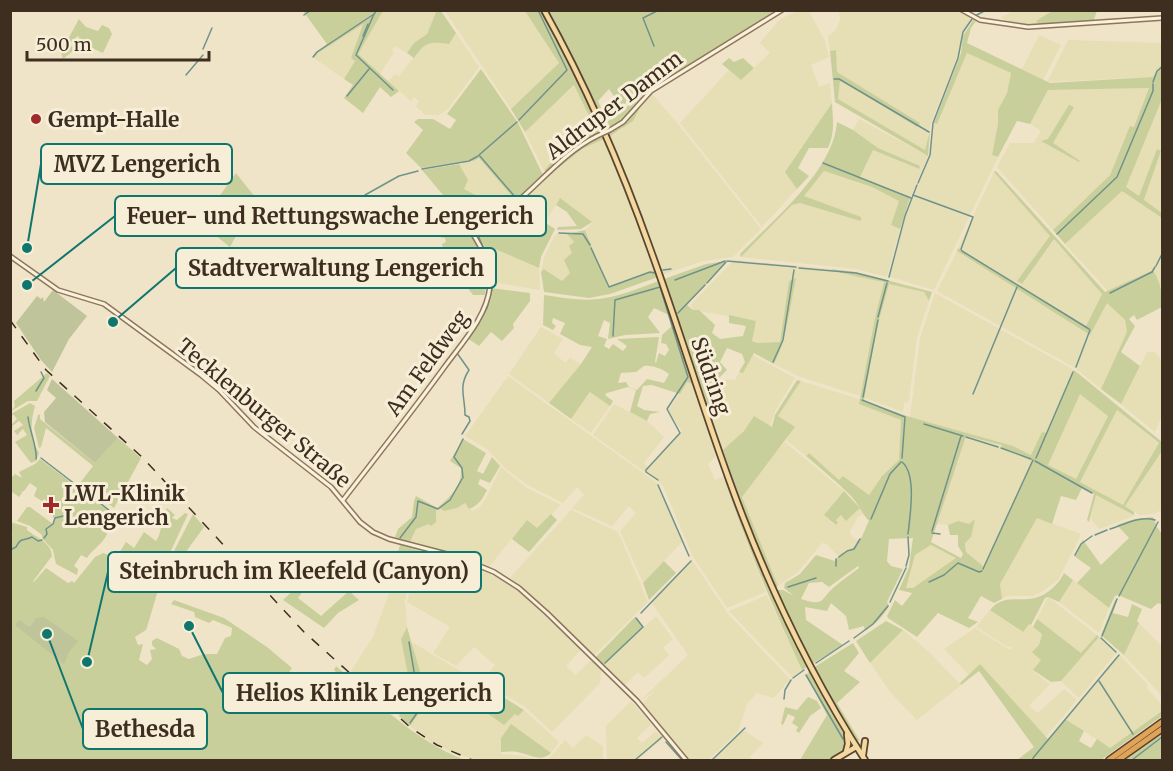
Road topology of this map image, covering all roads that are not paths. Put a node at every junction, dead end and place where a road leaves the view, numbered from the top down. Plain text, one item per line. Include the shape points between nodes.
1 (544, 10) edge
2 (782, 10) edge
3 (962, 10) edge
4 (1162, 18) edge
5 (471, 231) joint
6 (10, 256) edge
7 (344, 500) junction
8 (1162, 722) edge
9 (1162, 729) edge
10 (847, 732) junction
11 (865, 741) dead end
12 (856, 747) junction
13 (846, 753) junction
14 (864, 759) edge
15 (686, 760) edge
16 (834, 760) edge
17 (1109, 760) edge
18 (1118, 760) edge

1 - 10 main road, Südring via 624,180 733,491 775,594 813,674
2 - 5 street, Aldruper Damm, bridge via 651,91 623,122 573,150 498,217
3 - 4 street via 980,20 1022,27
5 - 7 street, Am Feldweg via 484,250 490,275 487,300 479,317
6 - 7 street, Tecklenburger Straße via 58,290 99,301 211,383 252,426
7 - 15 street, Tecklenburger Straße via 360,522 379,535 458,557 519,588 637,702
8 - 17 highway
9 - 18 highway
10 - 12 main road, Südring
10 - 13 main road
11 - 14 main road
12 - 13 main road
12 - 14 main road, Südring
13 - 16 main road

